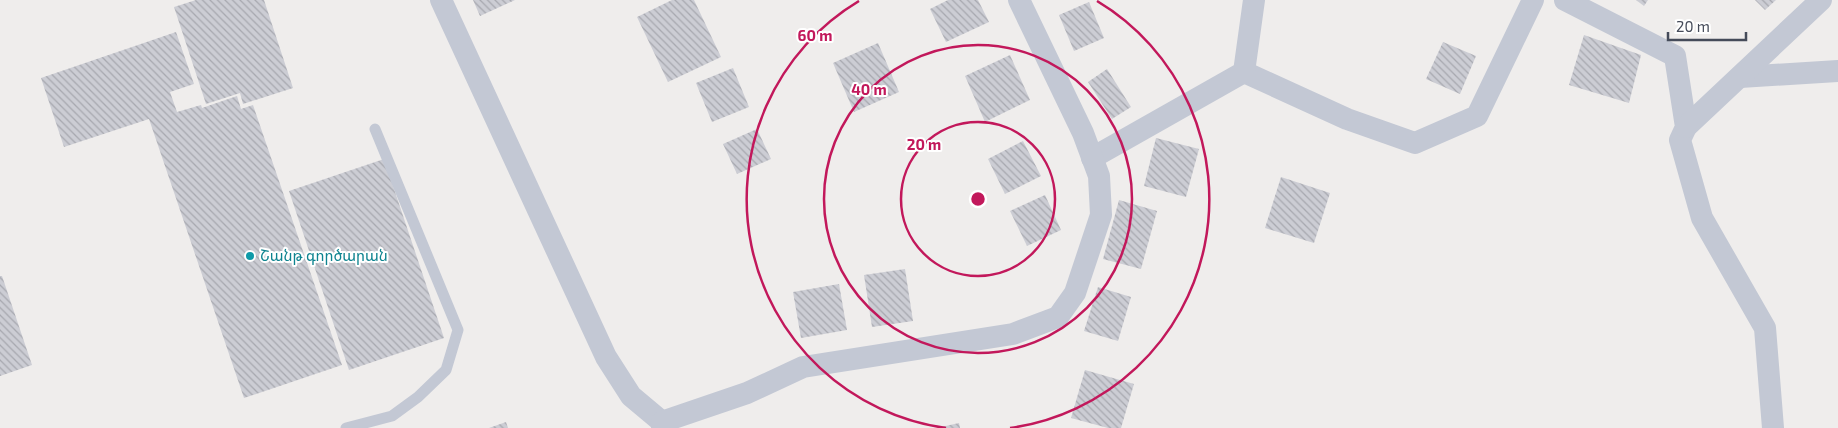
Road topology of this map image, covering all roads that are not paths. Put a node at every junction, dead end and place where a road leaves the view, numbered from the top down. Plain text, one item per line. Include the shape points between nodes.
1 (441, 0) edge
2 (1019, 0) edge
3 (1254, 0) edge
4 (1533, 0) edge
5 (1565, 0) edge
6 (1821, 0) edge
7 (1838, 71) edge
8 (1244, 72) junction
9 (1740, 77) junction
10 (1686, 127) junction
11 (375, 129) dead end
12 (1092, 158) junction
13 (662, 425) edge
14 (346, 428) edge
15 (1773, 428) edge

1 - 13 street via 606,357 631,396
2 - 12 street
3 - 8 street
4 - 8 street via 1477,116 1415,143 1347,119
5 - 10 street via 1675,56
6 - 9 street
7 - 9 street
8 - 12 street
9 - 10 street
10 - 15 street via 1680,140 1702,218 1765,328
11 - 14 lane via 458,330 446,370 418,396 392,416
12 - 13 street via 1099,176 1101,215 1075,293 1058,317 1014,334 803,367 747,393

